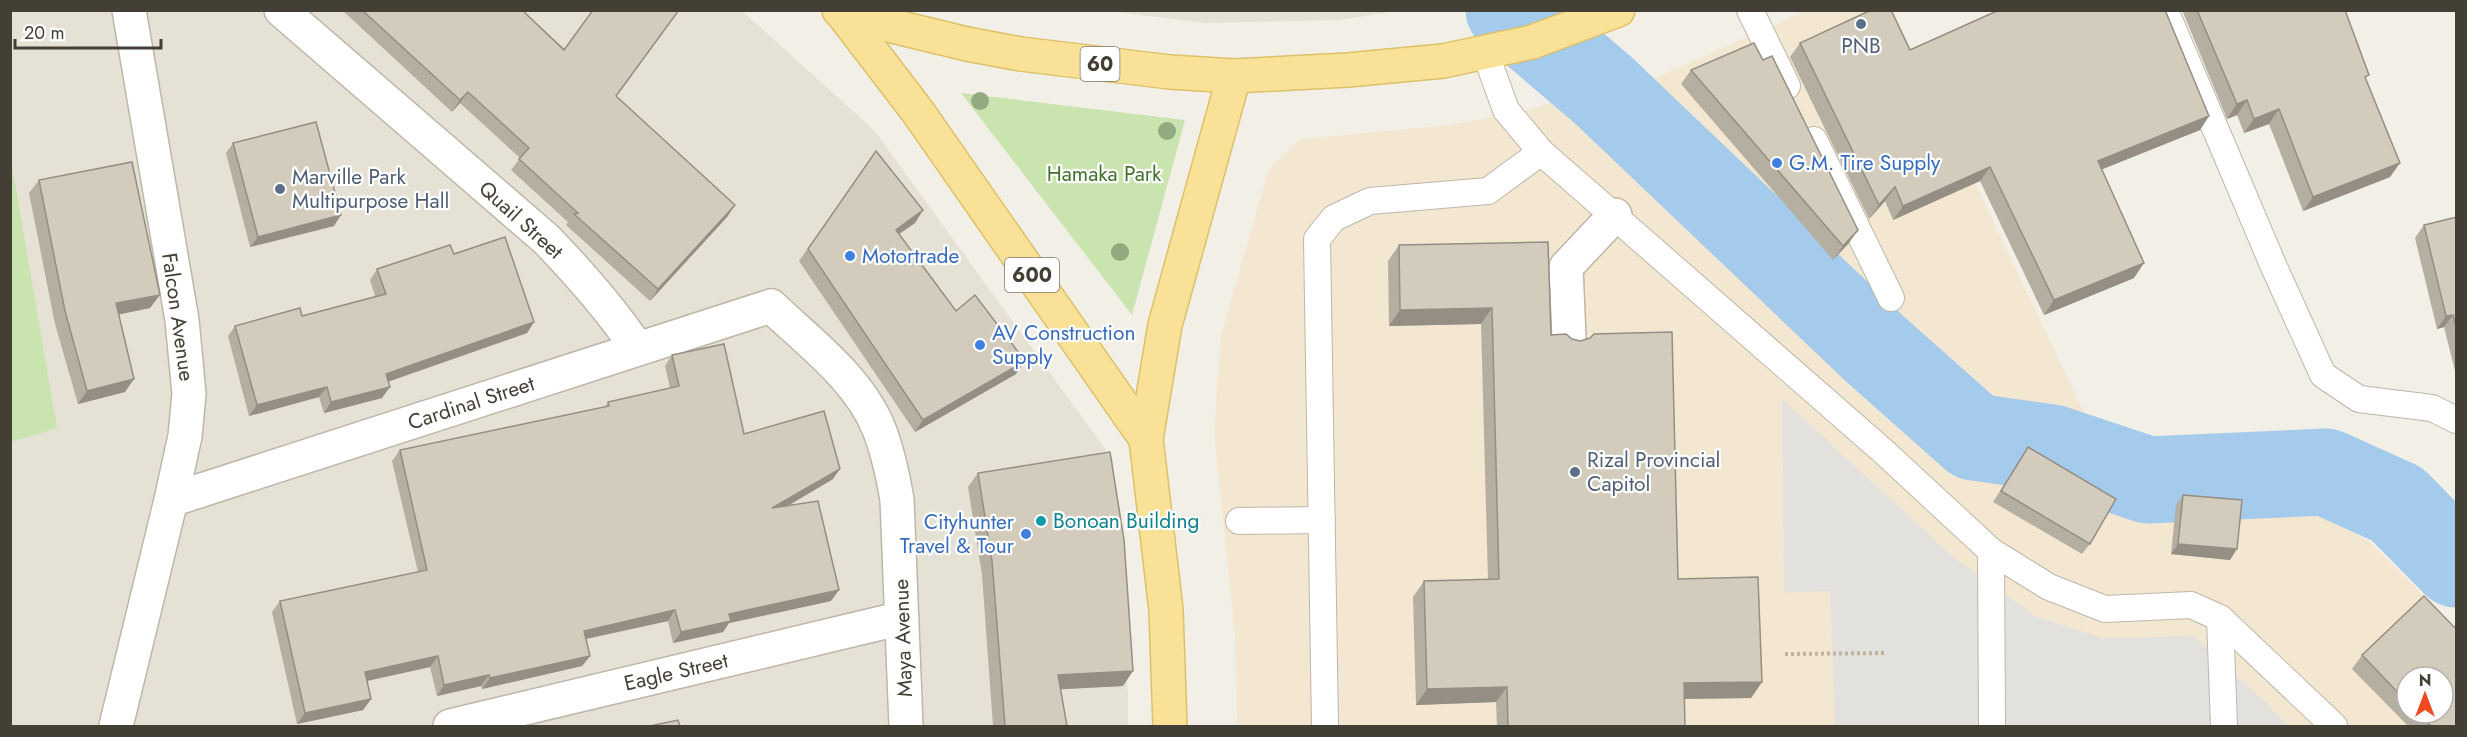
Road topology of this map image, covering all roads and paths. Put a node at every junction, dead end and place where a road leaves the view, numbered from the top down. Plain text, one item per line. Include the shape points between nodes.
1 (129, 10) edge
2 (281, 10) edge
3 (1618, 10) edge
4 (1750, 10) edge
5 (2165, 10) edge
6 (841, 12) edge
7 (1485, 52) junction
8 (1234, 76) junction
9 (1541, 152) junction
10 (1615, 215) junction
11 (1891, 298) dead end
12 (771, 306) joint
13 (1569, 338) edge
14 (637, 348) junction
15 (2457, 420) edge
16 (1146, 439) junction
17 (171, 500) junction
18 (1322, 520) junction
19 (1239, 521) dead end
20 (1991, 551) junction
21 (902, 618) junction
22 (2220, 618) junction
23 (1887, 653) dead end
24 (1785, 654) dead end
25 (116, 726) edge
26 (450, 726) edge
27 (906, 726) edge
28 (1170, 726) edge
29 (1325, 726) edge
30 (1992, 726) edge
31 (2224, 726) edge
32 (2334, 726) edge

1 - 17 street, Falcon Avenue via 187,361 185,436
2 - 14 street, Quail Street via 546,239 586,279
3 - 7 main road, 60 via 1532,42
4 - 11 lane
5 - 15 lane via 2323,375 2360,399 2432,408
6 - 8 main road, 60 via 1021,54
6 - 16 main road, 600 via 918,112
7 - 8 main road, 60 via 1443,61
7 - 9 lane via 1506,110
8 - 16 main road, 600 via 1165,325
9 - 10 lane
9 - 18 lane via 1488,191 1370,201 1334,218 1317,239
10 - 13 street via 1566,267
10 - 20 lane
12 - 14 street, Cardinal Street
12 - 21 street, Maya Avenue via 842,374 879,428 897,500
14 - 17 street, Cardinal Street
16 - 28 main road, 600 via 1166,610
17 - 25 street, Falcon Avenue
18 - 19 lane
18 - 29 lane
20 - 22 lane via 2049,587 2105,609 2191,605
20 - 30 lane
21 - 26 street, Eagle Street
21 - 27 street, Maya Avenue
22 - 31 lane
22 - 32 lane
23 - 24 path

